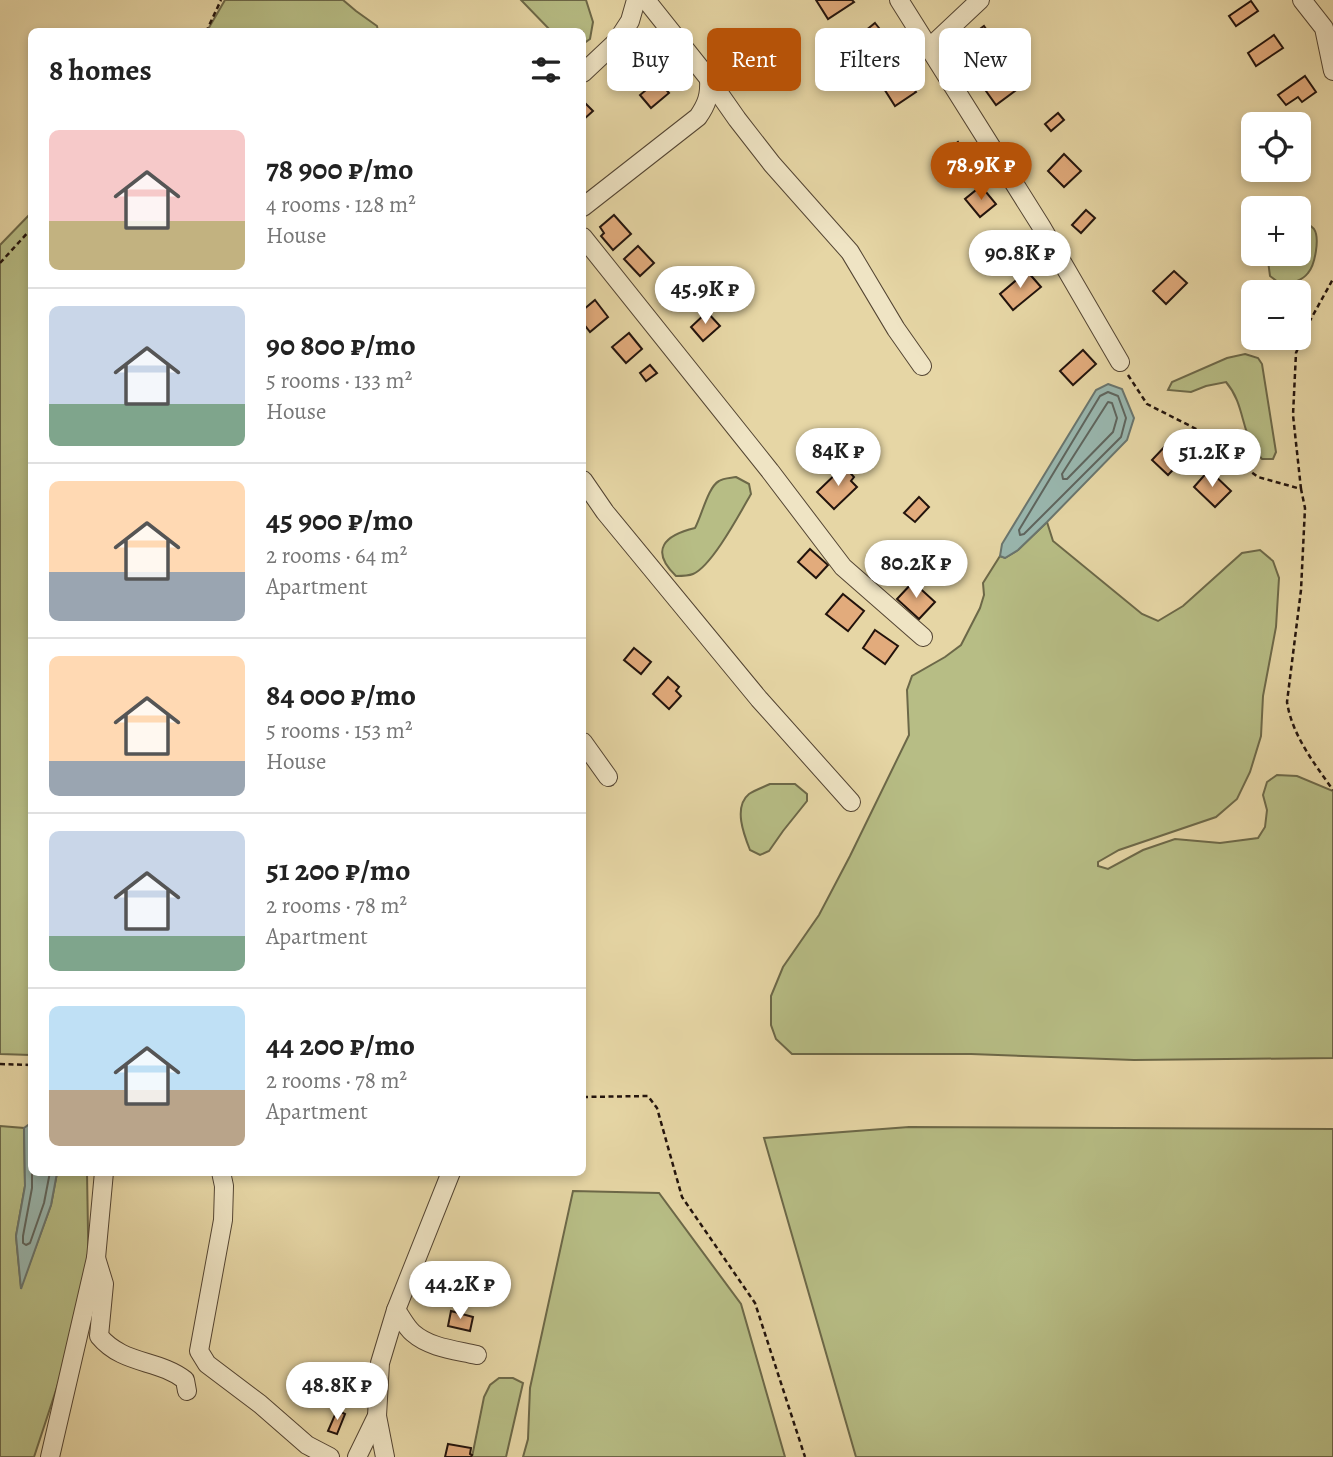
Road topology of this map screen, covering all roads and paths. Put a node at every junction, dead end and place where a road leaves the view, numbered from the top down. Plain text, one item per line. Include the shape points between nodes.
1 (221, 0) edge
2 (636, 0) edge
3 (646, 0) edge
4 (899, 0) edge
5 (980, 0) edge
6 (1302, 0) edge
7 (208, 28) edge
8 (930, 47) junction
9 (586, 70) edge
10 (1333, 71) edge
11 (707, 76) edge
12 (710, 91) edge
13 (717, 91) edge
14 (586, 205) edge
15 (28, 232) edge
16 (586, 241) edge
17 (0, 263) edge
18 (1333, 279) edge
19 (1120, 362) joint
20 (922, 366) dead end
21 (586, 484) edge
22 (1301, 489) junction
23 (923, 637) dead end
24 (586, 746) edge
25 (608, 777) dead end
26 (1333, 790) edge
27 (851, 802) dead end
28 (0, 1064) edge
29 (28, 1065) edge
30 (586, 1097) edge
31 (104, 1176) edge
32 (222, 1176) edge
33 (449, 1176) edge
34 (96, 1258) junction
35 (396, 1310) junction
36 (477, 1355) dead end
37 (187, 1391) dead end
38 (377, 1416) junction
39 (50, 1457) edge
40 (330, 1457) edge
41 (357, 1457) edge
42 (385, 1457) edge
43 (805, 1457) edge

1 - 7 path
2 - 9 street via 631,20 617,41
3 - 11 street
4 - 8 street
5 - 8 street
6 - 10 street via 1324,29
8 - 19 street
12 - 14 street via 698,117
13 - 20 street via 772,164 850,252
15 - 17 path
16 - 23 street via 843,567
18 - 22 path via 1296,353 1293,415
19 - 22 path via 1147,404 1206,435 1258,477
21 - 27 street via 750,690
22 - 26 path via 1305,508 1301,590 1287,702 1303,748
24 - 25 street
28 - 29 path
30 - 43 path via 648,1096 657,1108 682,1197 755,1303
31 - 34 street
32 - 40 street via 223,1220 199,1351 206,1364 307,1445
33 - 35 street
34 - 37 street via 104,1283 99,1336 123,1356 174,1371 185,1380
34 - 39 street
35 - 36 street via 423,1340
35 - 38 street via 380,1363
38 - 41 street
38 - 42 street

